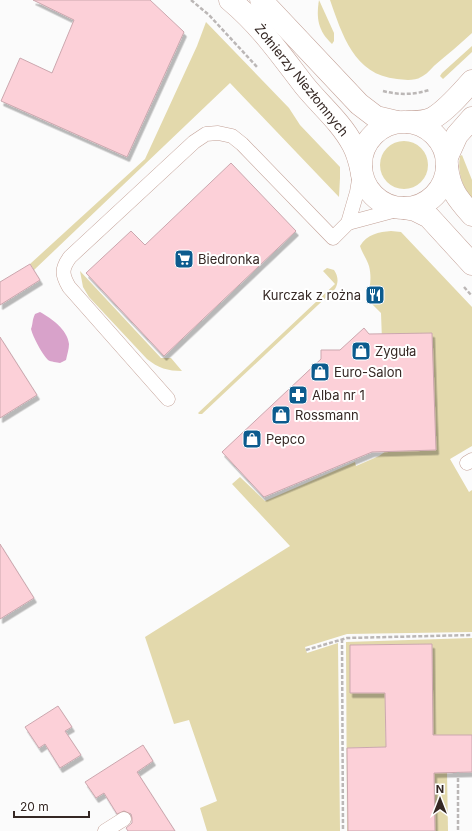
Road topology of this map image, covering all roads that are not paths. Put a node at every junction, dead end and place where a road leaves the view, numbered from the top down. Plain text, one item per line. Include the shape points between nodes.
1 (230, 0) edge
2 (261, 0) edge
3 (274, 8) edge
4 (472, 81) edge
5 (472, 118) edge
6 (403, 122) junction
7 (447, 162) junction
8 (361, 168) junction
9 (404, 208) junction
10 (472, 215) edge
11 (348, 223) junction
12 (472, 264) edge
13 (168, 399) dead end
14 (124, 819) dead end
15 (105, 831) edge

1 - 8 street, Żołnierzy Niezłomnych via 263,32 346,133 354,145
2 - 3 street, Żołnierzy Niezłomnych
3 - 6 street, Żołnierzy Niezłomnych via 359,104 376,116
4 - 6 street via 433,118 419,122
5 - 7 street via 457,135
6 - 7 street via 420,125 437,137
6 - 8 street via 386,126 370,139 364,147
7 - 9 street via 443,183 433,198 415,207
7 - 10 street via 449,181 454,193
8 - 9 street via 363,179 373,195 393,207
8 - 11 lane
9 - 11 lane
9 - 12 street via 429,217
11 - 13 lane via 333,238 242,144 232,136 206,134 194,142 70,257 64,264 63,271 69,287
14 - 15 lane

